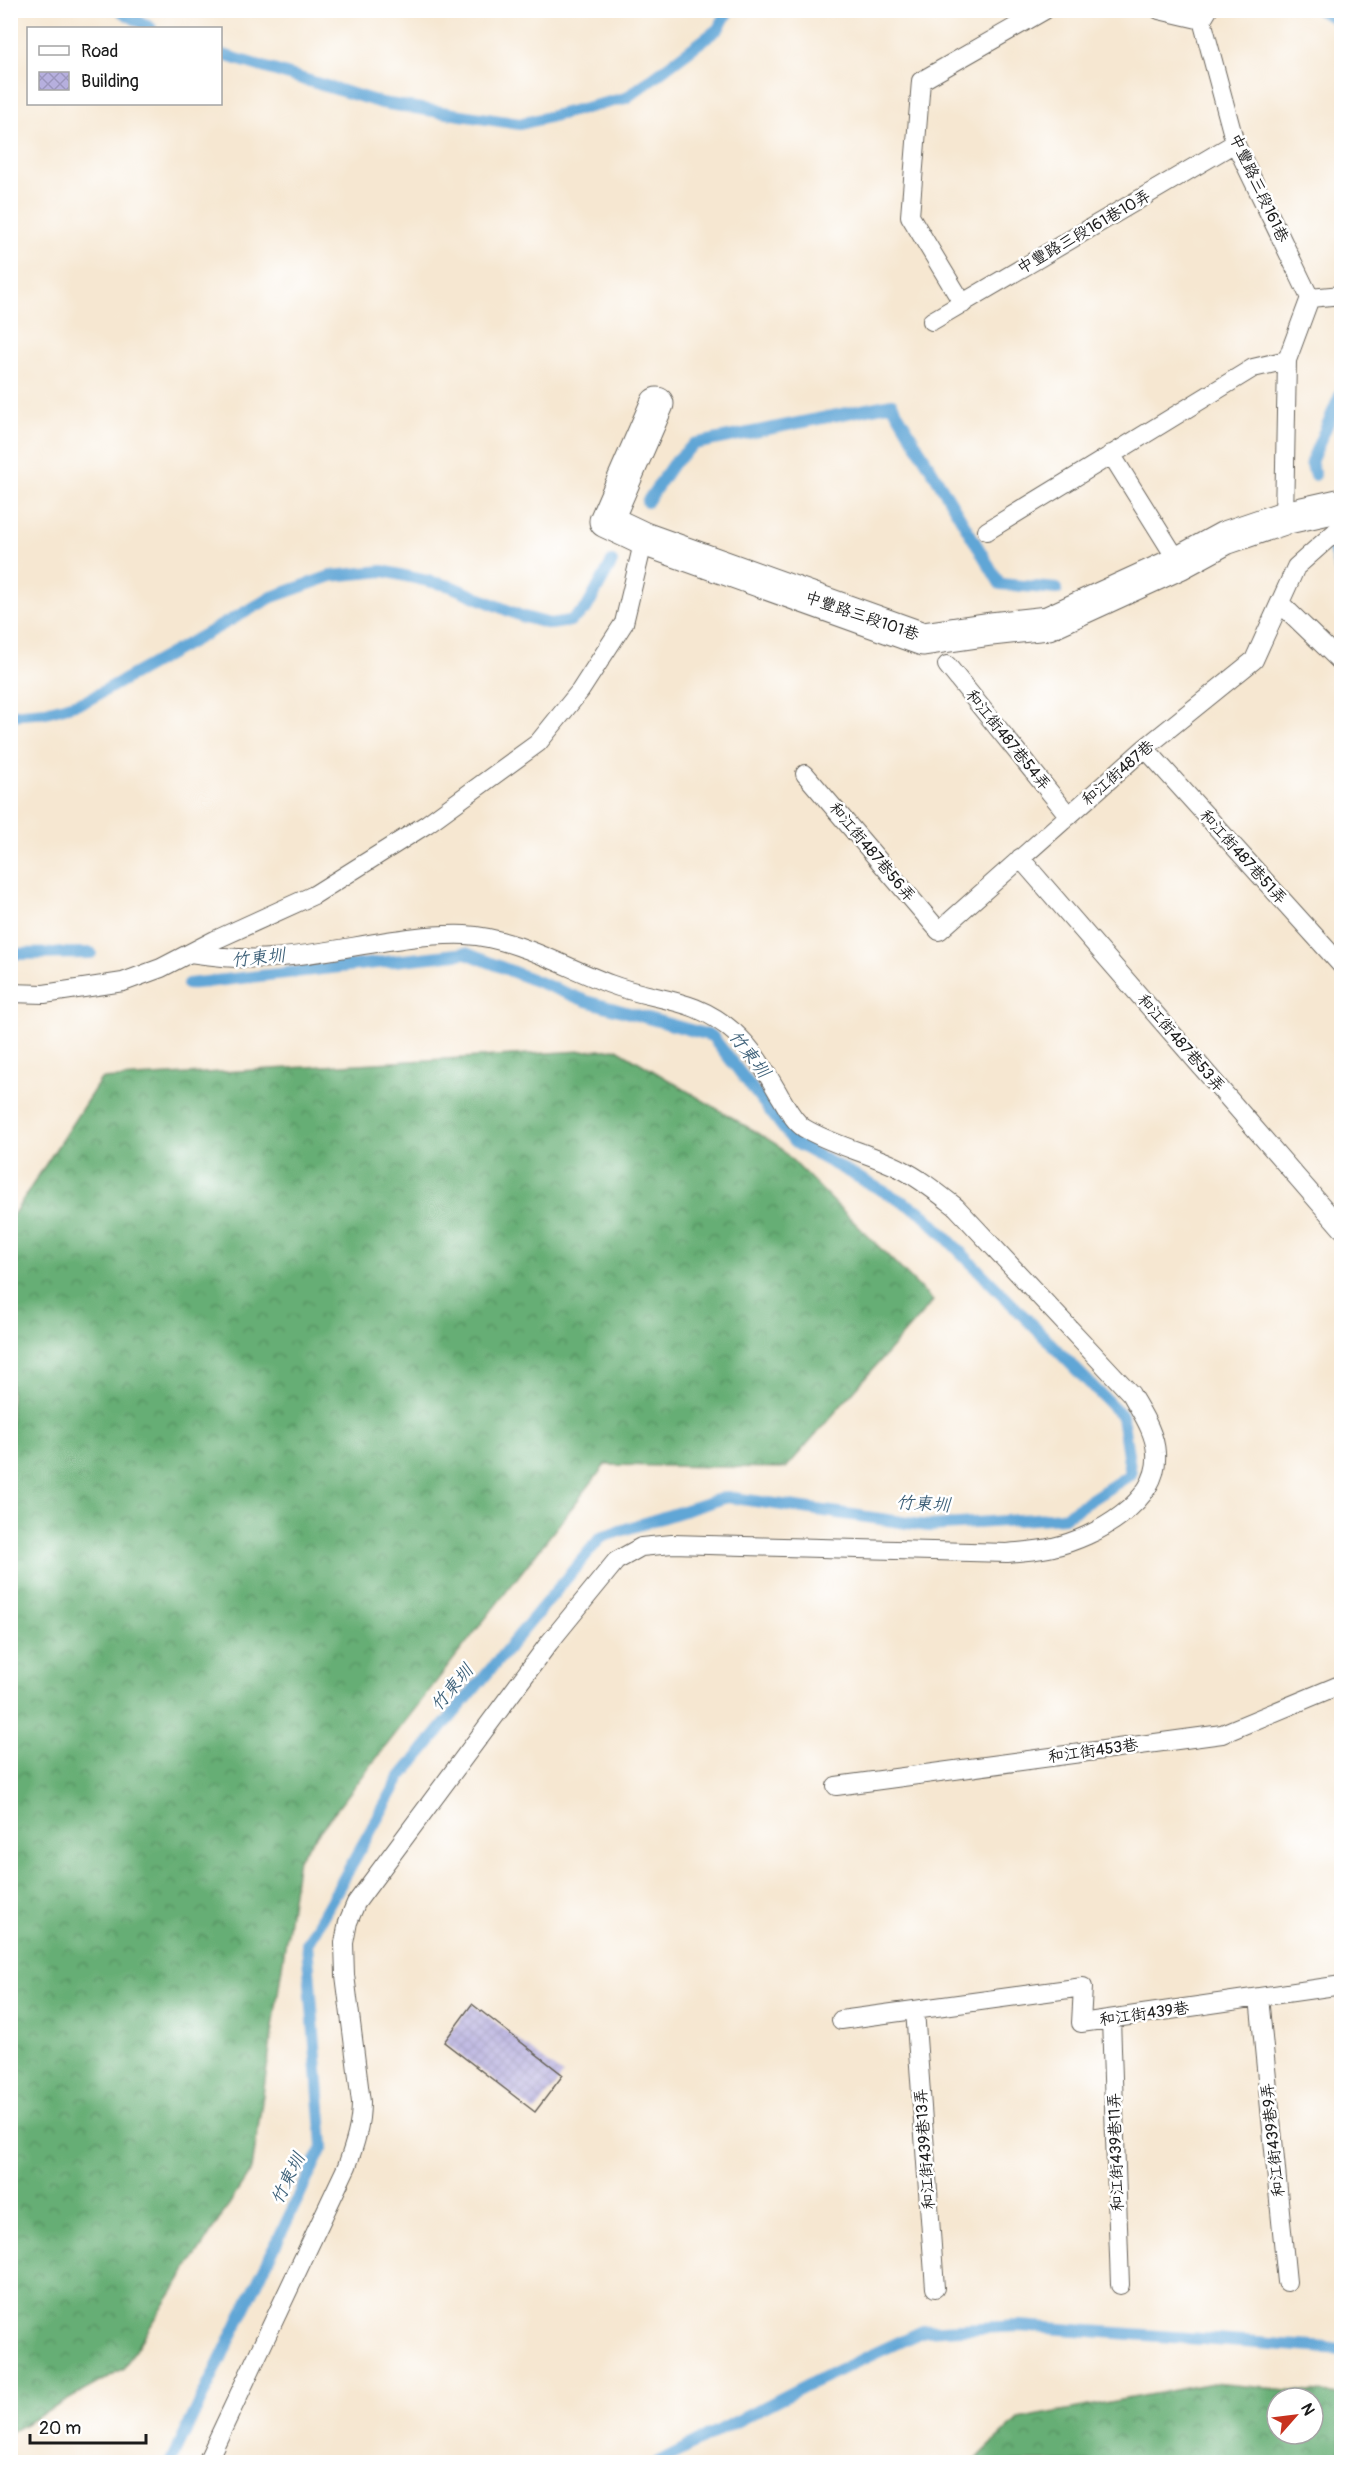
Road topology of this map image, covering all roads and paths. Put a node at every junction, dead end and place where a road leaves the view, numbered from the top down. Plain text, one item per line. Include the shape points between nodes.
1 (1045, 10) edge
2 (1160, 10) edge
3 (1205, 15) edge
4 (1235, 143) junction
5 (1341, 295) edge
6 (1310, 298) junction
7 (963, 304) junction
8 (932, 321) dead end
9 (1287, 360) junction
10 (657, 404) dead end
11 (1112, 454) junction
12 (1341, 505) edge
13 (1284, 518) junction
14 (1341, 526) edge
15 (987, 531) dead end
16 (644, 539) junction
17 (1179, 563) junction
18 (1280, 603) junction
19 (1341, 663) edge
20 (947, 665) dead end
21 (1145, 748) junction
22 (805, 774) dead end
23 (1069, 816) junction
24 (1020, 858) junction
25 (939, 931) joint
26 (190, 953) junction
27 (1341, 966) edge
28 (10, 993) edge
29 (1341, 1229) edge
30 (1341, 1684) edge
31 (836, 1786) dead end
32 (1341, 1985) edge
33 (1259, 1997) junction
34 (915, 2010) junction
35 (1111, 2019) junction
36 (841, 2020) dead end
37 (1287, 2282) dead end
38 (1120, 2285) dead end
39 (935, 2288) dead end
40 (207, 2463) edge

1 - 7 lane via 921,81 910,216
2 - 3 lane
3 - 4 lane, 中豐路三段161巷
4 - 6 lane, 中豐路三段161巷
4 - 7 lane, 中豐路三段161巷10弄
5 - 6 lane
6 - 9 lane
7 - 8 lane, 中豐路三段161巷10弄
9 - 11 lane via 1252,368
9 - 13 lane
10 - 16 street, 中豐路三段101巷 via 606,521
11 - 15 lane
11 - 17 lane
12 - 13 street, 中豐路三段101巷
13 - 17 street, 中豐路三段101巷 via 1225,538
14 - 18 lane, 和江街487巷 via 1296,567
16 - 17 street, 中豐路三段101巷 via 923,639 1048,623
16 - 26 lane via 624,623 580,691 538,743 427,824 314,895
18 - 19 lane
18 - 21 lane, 和江街487巷 via 1254,660
20 - 23 lane, 和江街487巷54弄
21 - 23 lane, 和江街487巷
21 - 27 lane, 和江街487巷51弄
22 - 25 lane, 和江街487巷56弄
23 - 24 lane, 和江街487巷
24 - 25 lane, 和江街487巷
24 - 29 lane, 和江街487巷53弄
26 - 28 lane via 123,982 44,994
26 - 40 lane via 230,959 272,958 434,936 494,938 614,986 680,1001 706,1013 735,1033 753,1052 802,1127 899,1168 928,1184 956,1207 1131,1394 1147,1422 1156,1452 1155,1476 1136,1503 1099,1531 1053,1547 1007,1553 672,1544 641,1548 616,1561 549,1643 356,1903 344,1943 362,2102 357,2141
30 - 31 lane, 和江街453巷 via 1222,1734
32 - 33 lane, 和江街439巷
33 - 35 lane, 和江街439巷
33 - 37 lane, 和江街439巷9弄
34 - 35 lane, 和江街439巷 via 1083,1987 1082,2023
34 - 36 lane, 和江街439巷
34 - 39 lane, 和江街439巷13弄
35 - 38 lane, 和江街439巷11弄

